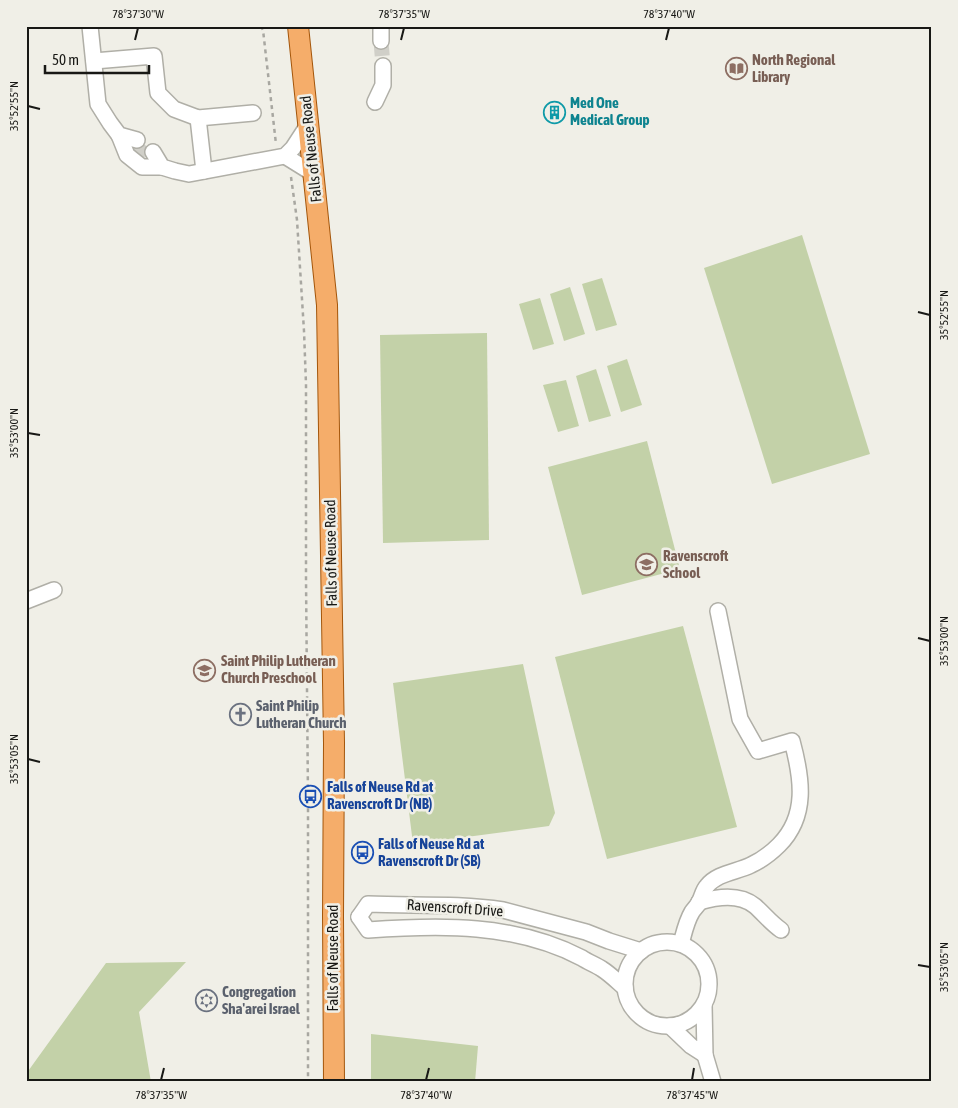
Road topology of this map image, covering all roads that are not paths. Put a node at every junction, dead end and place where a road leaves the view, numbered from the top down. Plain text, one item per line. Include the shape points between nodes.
1 (90, 26) edge
2 (298, 26) edge
3 (94, 61) junction
4 (383, 66) tunnel mouth
5 (375, 102) dead end
6 (253, 112) dead end
7 (198, 118) junction
8 (308, 125) junction
9 (119, 135) junction
10 (136, 143) tunnel mouth
11 (281, 151) junction
12 (151, 154) tunnel mouth
13 (162, 167) junction
14 (204, 171) junction
15 (314, 174) junction
16 (54, 590) dead end
17 (26, 601) edge
18 (718, 611) dead end
19 (699, 902) junction
20 (333, 916) junction
21 (359, 917) junction
22 (569, 927) junction
23 (781, 930) dead end
24 (681, 944) junction
25 (561, 948) junction
26 (641, 951) junction
27 (625, 988) junction
28 (704, 1005) junction
29 (670, 1026) junction
30 (705, 1055) junction
31 (334, 1082) edge
32 (713, 1082) edge

1 - 3 street
2 - 8 main road, Falls of Neuse Road
3 - 7 street via 154,56 158,93 174,109
3 - 9 street via 98,104
4 - 5 street via 383,85
6 - 7 street
7 - 14 street
8 - 11 street via 292,148
8 - 15 main road, Falls of Neuse Road
9 - 10 street
9 - 13 street via 126,155 142,166
11 - 14 street
11 - 15 street
12 - 13 street
13 - 14 street via 189,174
15 - 20 main road, Falls of Neuse Road via 327,305 334,743
16 - 17 street
18 - 19 street via 740,719 758,751 792,741 801,789 798,814 784,840 766,857 716,877 706,886
19 - 23 street via 723,897 746,900
19 - 24 street via 687,922
20 - 21 street
20 - 31 main road, Falls of Neuse Road
21 - 22 street, Ravenscroft Drive via 368,904 446,905 503,910
21 - 25 street, Ravenscroft Drive via 368,930 472,928 514,934
22 - 25 street
22 - 26 street, Ravenscroft Drive
24 - 26 street via 653,944
24 - 28 street via 694,951 703,962 709,990
25 - 27 street, Ravenscroft Drive via 603,969
26 - 27 street via 626,974
27 - 29 street, Ravenscroft Drive via 635,1012 645,1020
28 - 29 street via 684,1023
28 - 30 street
29 - 30 street
30 - 32 street

